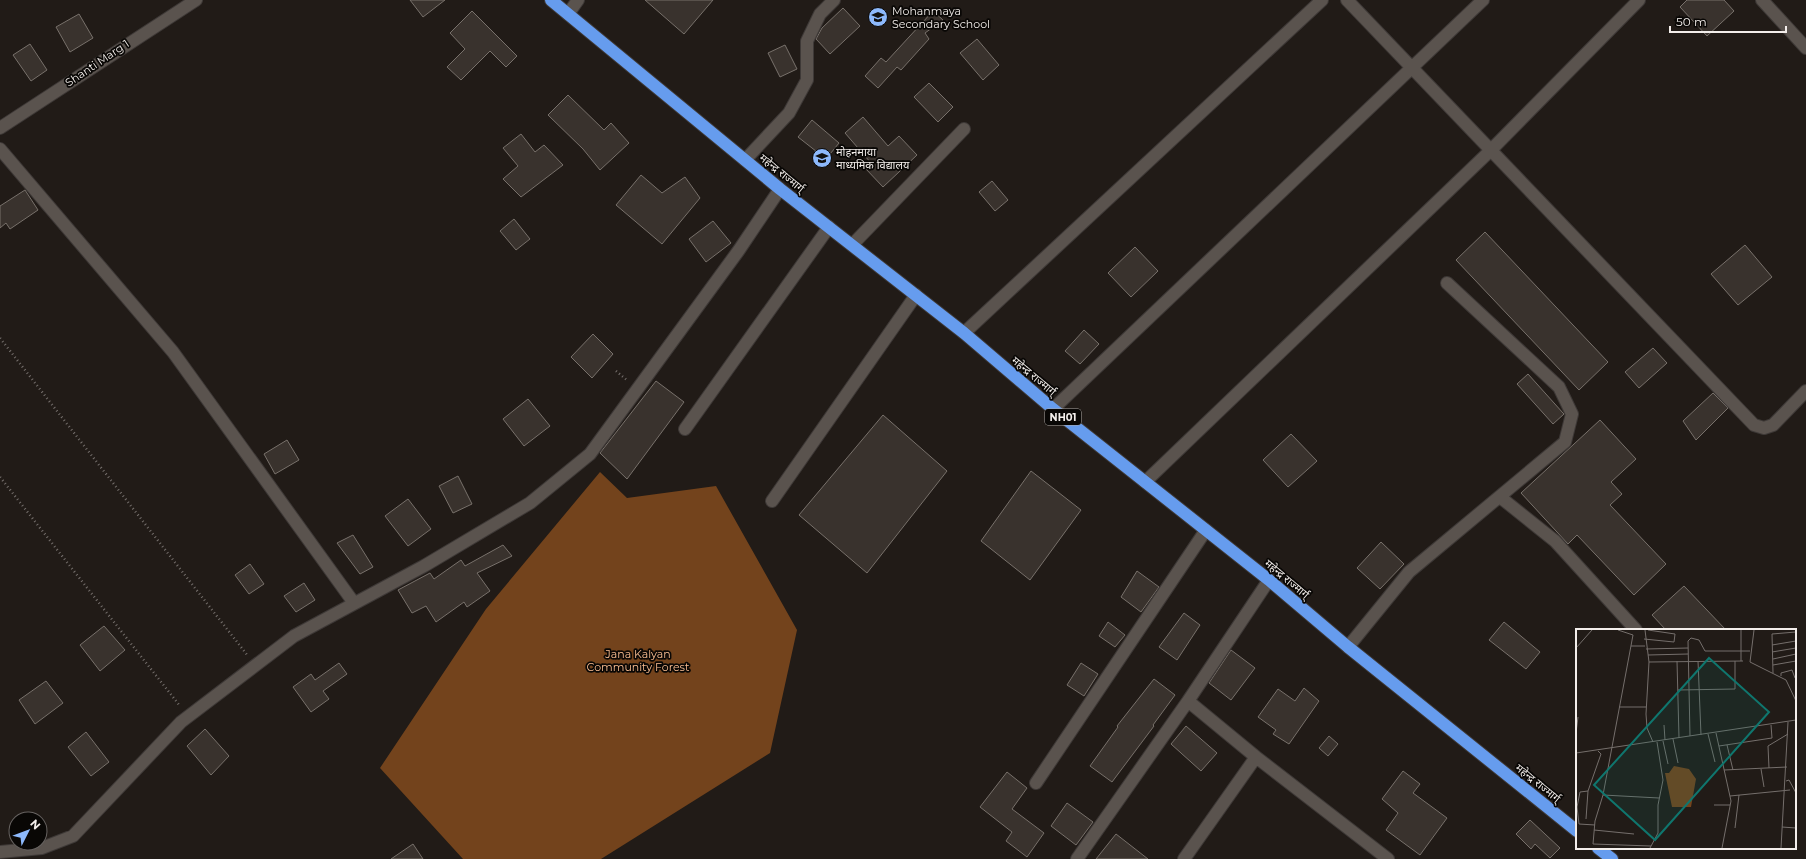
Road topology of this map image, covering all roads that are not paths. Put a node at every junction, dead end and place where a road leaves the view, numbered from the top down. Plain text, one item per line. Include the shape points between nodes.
1 (196, 0) edge
2 (551, 0) edge
3 (578, 0) edge
4 (834, 0) edge
5 (1322, 0) edge
6 (1347, 0) edge
7 (1483, 0) edge
8 (1639, 0) edge
9 (1762, 0) edge
10 (568, 14) junction
11 (1806, 48) edge
12 (1412, 68) junction
13 (0, 128) edge
14 (964, 129) dead end
15 (0, 149) edge
16 (1490, 151) junction
17 (745, 160) junction
18 (780, 189) junction
19 (830, 226) junction
20 (852, 244) junction
21 (1447, 283) dead end
22 (916, 295) junction
23 (964, 333) junction
24 (1806, 391) edge
25 (1053, 409) junction
26 (685, 429) dead end
27 (1145, 482) junction
28 (1500, 497) junction
29 (772, 501) dead end
30 (1206, 530) junction
31 (1269, 580) junction
32 (354, 603) junction
33 (1635, 629) edge
34 (1348, 647) junction
35 (1188, 701) junction
36 (1256, 757) junction
37 (1036, 783) dead end
38 (1576, 830) edge
39 (1599, 849) edge
40 (0, 852) edge
41 (1077, 859) edge
42 (1184, 859) edge
43 (1388, 859) edge
44 (1612, 859) edge

1 - 13 street, Shanti Marg 1 via 128,42
2 - 10 highway, महेन्द्र राज्मार्ग् / NH01
3 - 10 street
4 - 17 street via 820,14 807,41 807,80 789,113
5 - 23 street
6 - 12 street
7 - 12 street
8 - 16 street
9 - 11 street
10 - 17 highway, महेन्द्र राज्मार्ग् / NH01
12 - 16 street
12 - 25 street
14 - 20 street
15 - 32 street via 173,352
16 - 24 street via 1754,425 1764,428 1773,425
16 - 27 street
17 - 18 highway, महेन्द्र राज्मार्ग् / NH01
18 - 19 highway, महेन्द्र राज्मार्ग् / NH01
18 - 32 street via 739,250 590,454 530,503 424,566
19 - 20 highway, महेन्द्र राज्मार्ग् / NH01
19 - 26 street
20 - 22 highway, महेन्द्र राज्मार्ग् / NH01
21 - 28 street via 1559,388 1572,414 1565,442
22 - 23 highway, महेन्द्र राज्मार्ग् / NH01
22 - 29 street
23 - 25 highway, महेन्द्र राज्मार्ग् / NH01
25 - 27 highway, महेन्द्र राज्मार्ग् / NH01
27 - 30 highway, महेन्द्र राज्मार्ग् / NH01
28 - 33 street via 1555,541
28 - 34 street via 1409,572
30 - 31 highway, महेन्द्र राज्मार्ग् / NH01
30 - 37 street
31 - 34 highway, महेन्द्र राज्मार्ग् / NH01
31 - 35 street
32 - 40 street via 294,636 189,716 73,836 42,848
34 - 38 highway, महेन्द्र राज्मार्ग् / NH01
35 - 36 street
35 - 41 street
36 - 42 street
36 - 43 street
39 - 44 highway

